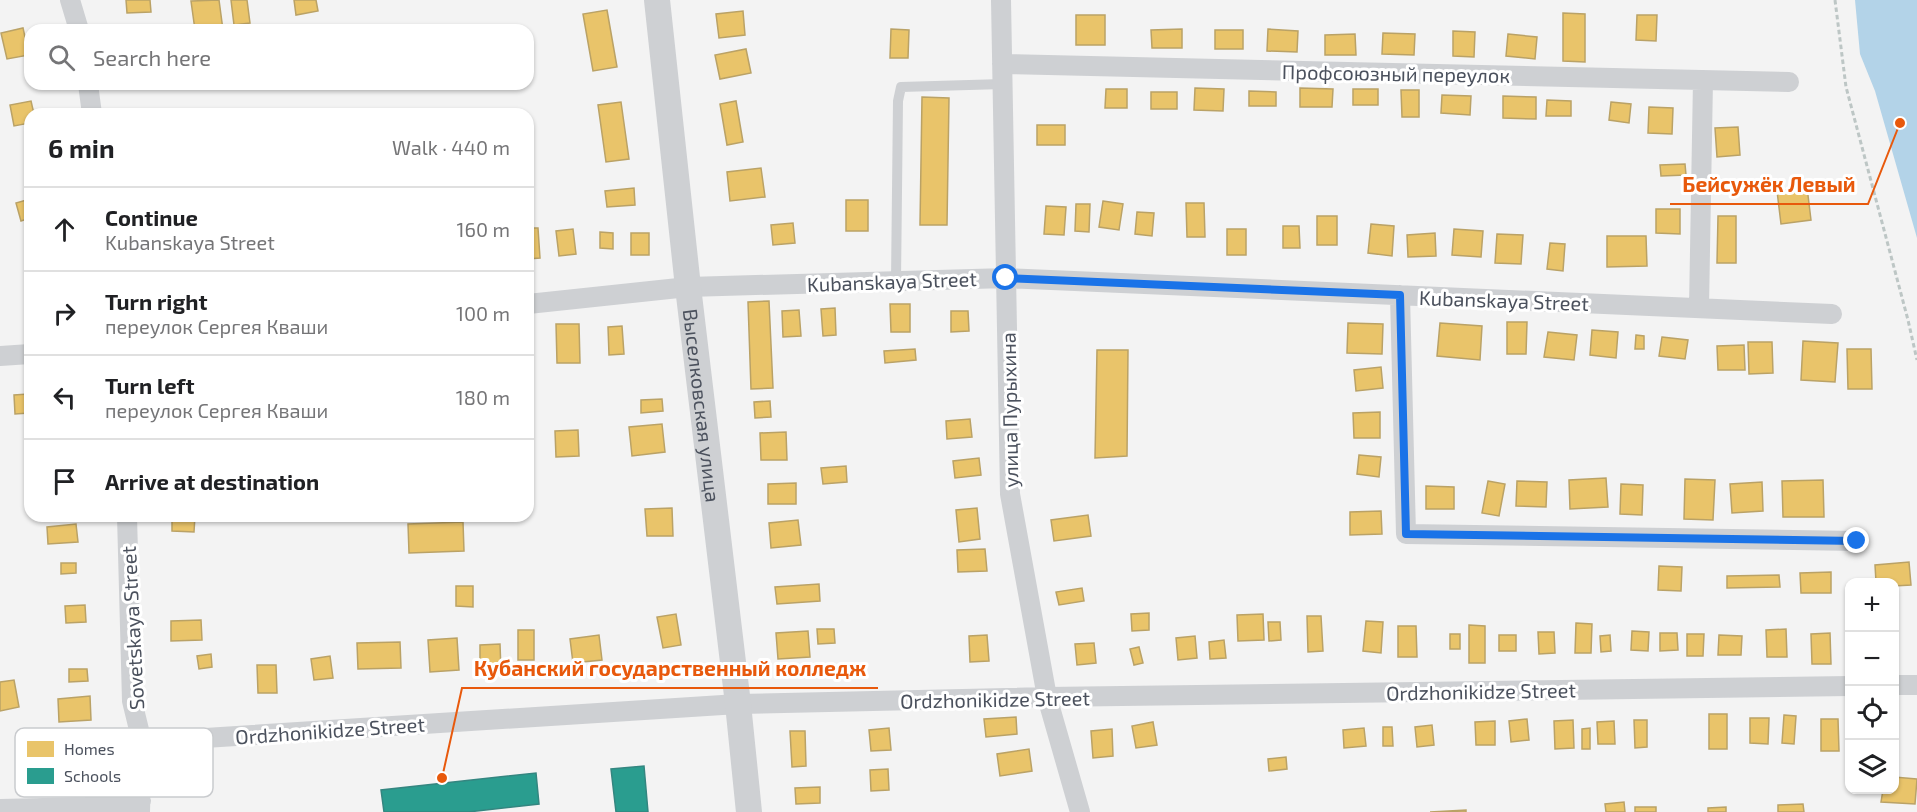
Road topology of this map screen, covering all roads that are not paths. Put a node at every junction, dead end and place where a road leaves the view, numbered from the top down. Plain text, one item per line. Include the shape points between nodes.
1 (70, 0) edge
2 (657, 0) edge
3 (1001, 0) edge
4 (77, 24) edge
5 (1002, 64) junction
6 (1703, 80) junction
7 (1789, 82) dead end
8 (1003, 84) junction
9 (89, 90) edge
10 (91, 108) edge
11 (1006, 278) junction
12 (896, 281) junction
13 (688, 287) junction
14 (1400, 295) junction
15 (534, 303) edge
16 (1699, 308) junction
17 (1832, 314) dead end
18 (24, 354) edge
19 (0, 356) edge
20 (127, 522) edge
21 (1857, 541) dead end
22 (1899, 685) edge
23 (1917, 685) edge
24 (1845, 686) edge
25 (1047, 697) junction
26 (738, 704) junction
27 (139, 728) edge
28 (213, 737) edge
29 (140, 806) edge
30 (0, 809) edge
31 (749, 812) edge
32 (1080, 812) edge

1 - 4 street
2 - 13 street, Выселковская улица
3 - 5 street, улица Пурыхина
5 - 6 street, Профсоюзный переулок
5 - 8 street, улица Пурыхина
6 - 7 street, Профсоюзный переулок
6 - 16 street
8 - 11 street, улица Пурыхина
8 - 12 lane via 901,87
9 - 10 street
11 - 12 street, Kubanskaya Street
11 - 14 street, Kubanskaya Street
11 - 25 street, улица Пурыхина via 1010,494
12 - 13 street, Kubanskaya Street
13 - 15 street, Kubanskaya Street
13 - 26 street, Выселковская улица
14 - 16 street, Kubanskaya Street
14 - 21 street via 1406,534
16 - 17 street, Kubanskaya Street
18 - 19 street
20 - 27 street, Sovetskaya Street via 132,701
22 - 23 street
24 - 25 street, Ordzhonikidze Street
25 - 26 street, Ordzhonikidze Street
25 - 32 street, улица Пурыхина
26 - 28 street, Ordzhonikidze Street
26 - 31 street, Выселковская улица
29 - 30 street

